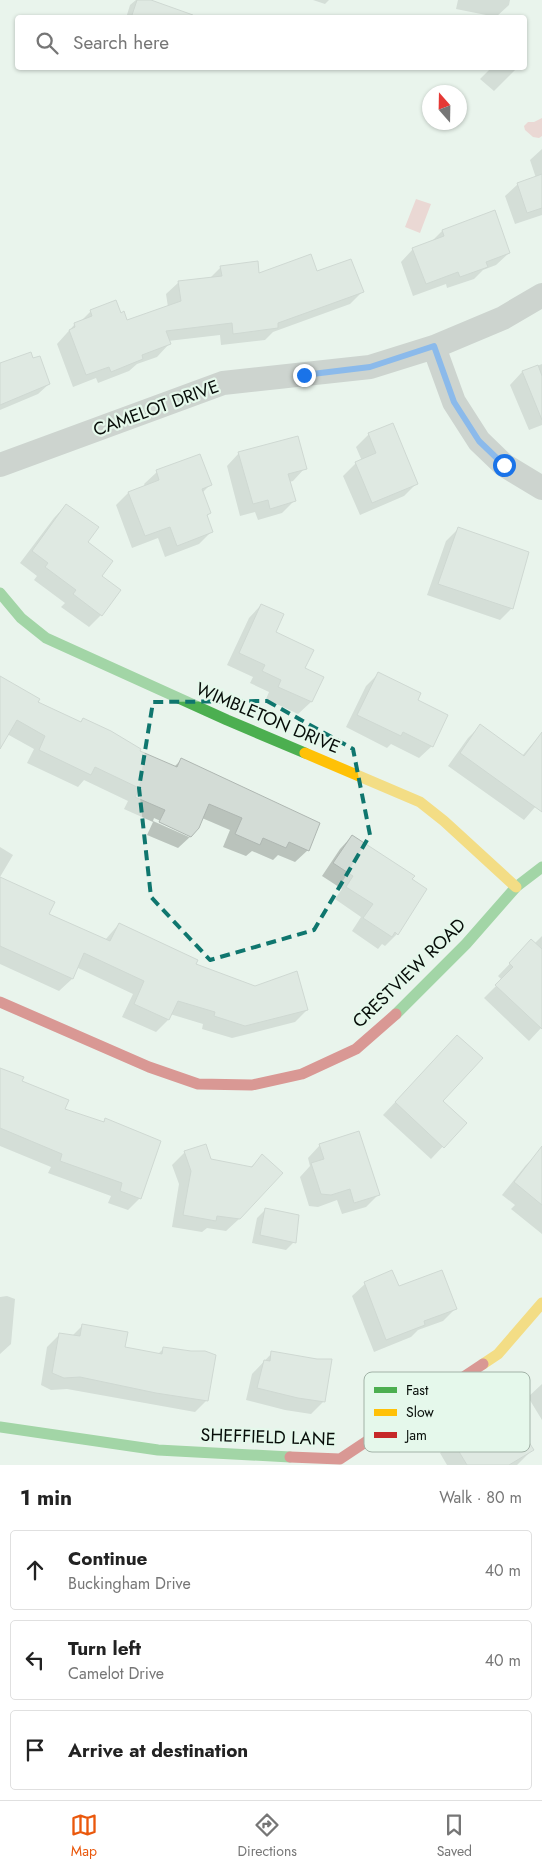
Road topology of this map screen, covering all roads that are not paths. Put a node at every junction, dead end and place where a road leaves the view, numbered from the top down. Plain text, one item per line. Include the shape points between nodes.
1 (542, 295) edge
2 (434, 346) junction
3 (0, 465) edge
4 (542, 488) edge
5 (0, 593) edge
6 (542, 867) edge
7 (516, 887) junction
8 (0, 1002) edge
9 (542, 1303) edge
10 (472, 1372) edge
11 (0, 1427) edge
12 (364, 1446) edge
13 (340, 1462) edge

1 - 2 street, CAMELOT DRIVE via 503,318
2 - 3 street, CAMELOT DRIVE via 370,367 223,383
2 - 4 street via 454,402 479,441 504,465
5 - 7 street, WIMBLETON DRIVE via 21,618 46,638 420,802
6 - 7 street, CRESTVIEW ROAD
7 - 8 street, CRESTVIEW ROAD via 410,1002 356,1049 302,1074 252,1085 198,1084 149,1067
9 - 10 street, SHEFFIELD LANE via 498,1354
11 - 13 street, SHEFFIELD LANE via 158,1450
12 - 13 street, SHEFFIELD LANE

